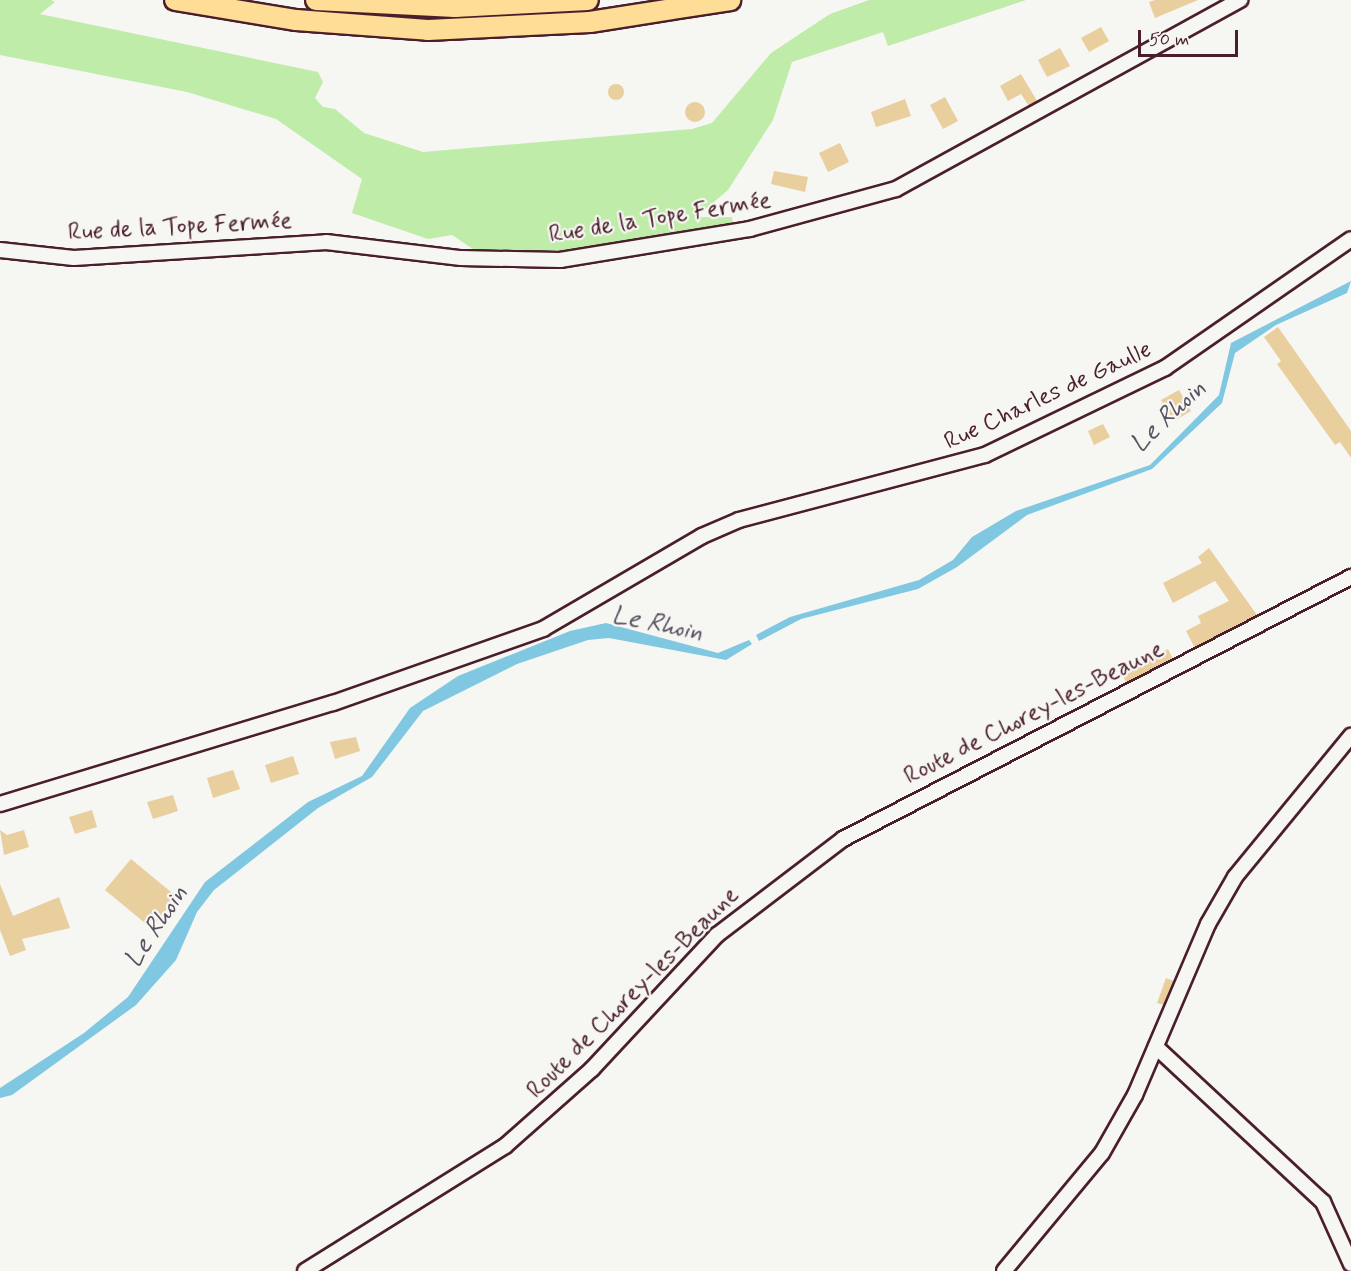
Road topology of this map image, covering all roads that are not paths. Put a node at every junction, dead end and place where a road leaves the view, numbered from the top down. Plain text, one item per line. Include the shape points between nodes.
1 (176, 0) edge
2 (316, 0) edge
3 (588, 0) edge
4 (730, 0) edge
5 (1240, 0) edge
6 (1351, 238) edge
7 (0, 250) edge
8 (1351, 577) edge
9 (1351, 736) edge
10 (0, 804) edge
11 (1156, 1047) junction
12 (1351, 1264) edge
13 (305, 1271) edge
14 (1004, 1271) edge

1 - 4 highway via 305,21 428,30 581,23
2 - 3 highway via 464,7
5 - 7 street, Rue de la Tope Fermée via 896,189 750,229 560,260 461,258 326,242 74,258
6 - 10 street, Rue Charles de Gaulle via 1291,285 1131,387 966,462 739,520 702,536 575,612 417,675
8 - 13 street, Route de Chorey-les-Beaune via 843,839 717,935 598,1063 505,1146
9 - 11 street via 1235,877 1208,924
11 - 12 street via 1323,1202
11 - 14 street via 1093,1166

